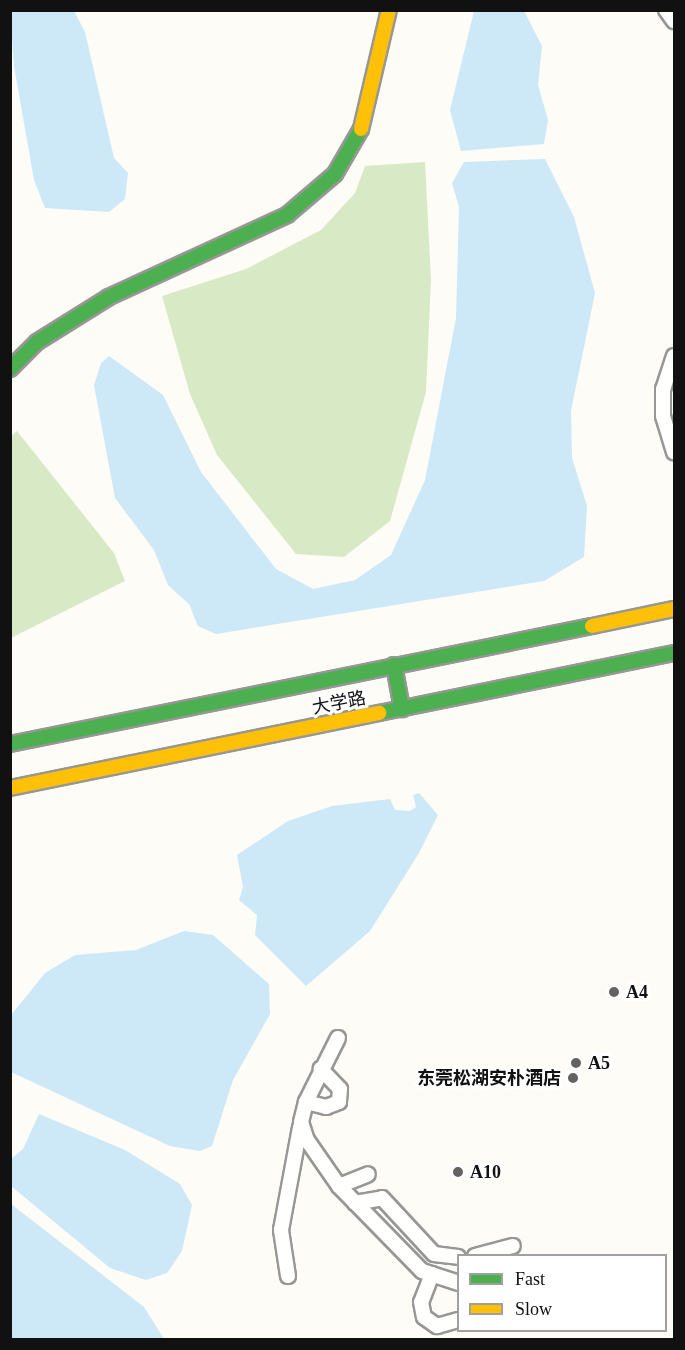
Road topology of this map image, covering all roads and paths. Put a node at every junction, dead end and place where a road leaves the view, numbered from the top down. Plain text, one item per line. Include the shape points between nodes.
1 (389, 10) edge
2 (666, 10) edge
3 (675, 21) edge
4 (675, 356) edge
5 (10, 369) edge
6 (675, 452) edge
7 (675, 609) edge
8 (675, 653) edge
9 (394, 665) junction
10 (402, 709) junction
11 (10, 744) edge
12 (10, 788) edge
13 (338, 1038) dead end
14 (321, 1070) junction
15 (306, 1102) junction
16 (301, 1122) junction
17 (368, 1174) dead end
18 (339, 1186) junction
19 (355, 1203) junction
20 (513, 1246) dead end
21 (483, 1254) edge
22 (457, 1257) edge
23 (432, 1274) junction
24 (288, 1276) dead end
25 (457, 1282) edge
26 (457, 1321) edge

1 - 5 main road via 366,121 335,174 287,215 109,297 37,342
2 - 3 street
4 - 6 street via 663,389 663,416
7 - 9 main road, 大学路
8 - 10 main road, 大学路
9 - 10 main road
9 - 11 main road, 大学路
10 - 12 main road, 大学路
13 - 14 street
14 - 15 street
14 - 15 street via 340,1089 339,1102 326,1107
15 - 16 street
16 - 18 street via 315,1157
16 - 24 street via 282,1230
17 - 18 street
18 - 19 street
19 - 22 street via 382,1198 434,1254
19 - 23 street via 422,1271
20 - 21 street
23 - 25 street
23 - 26 street via 421,1302 424,1317 436,1326

